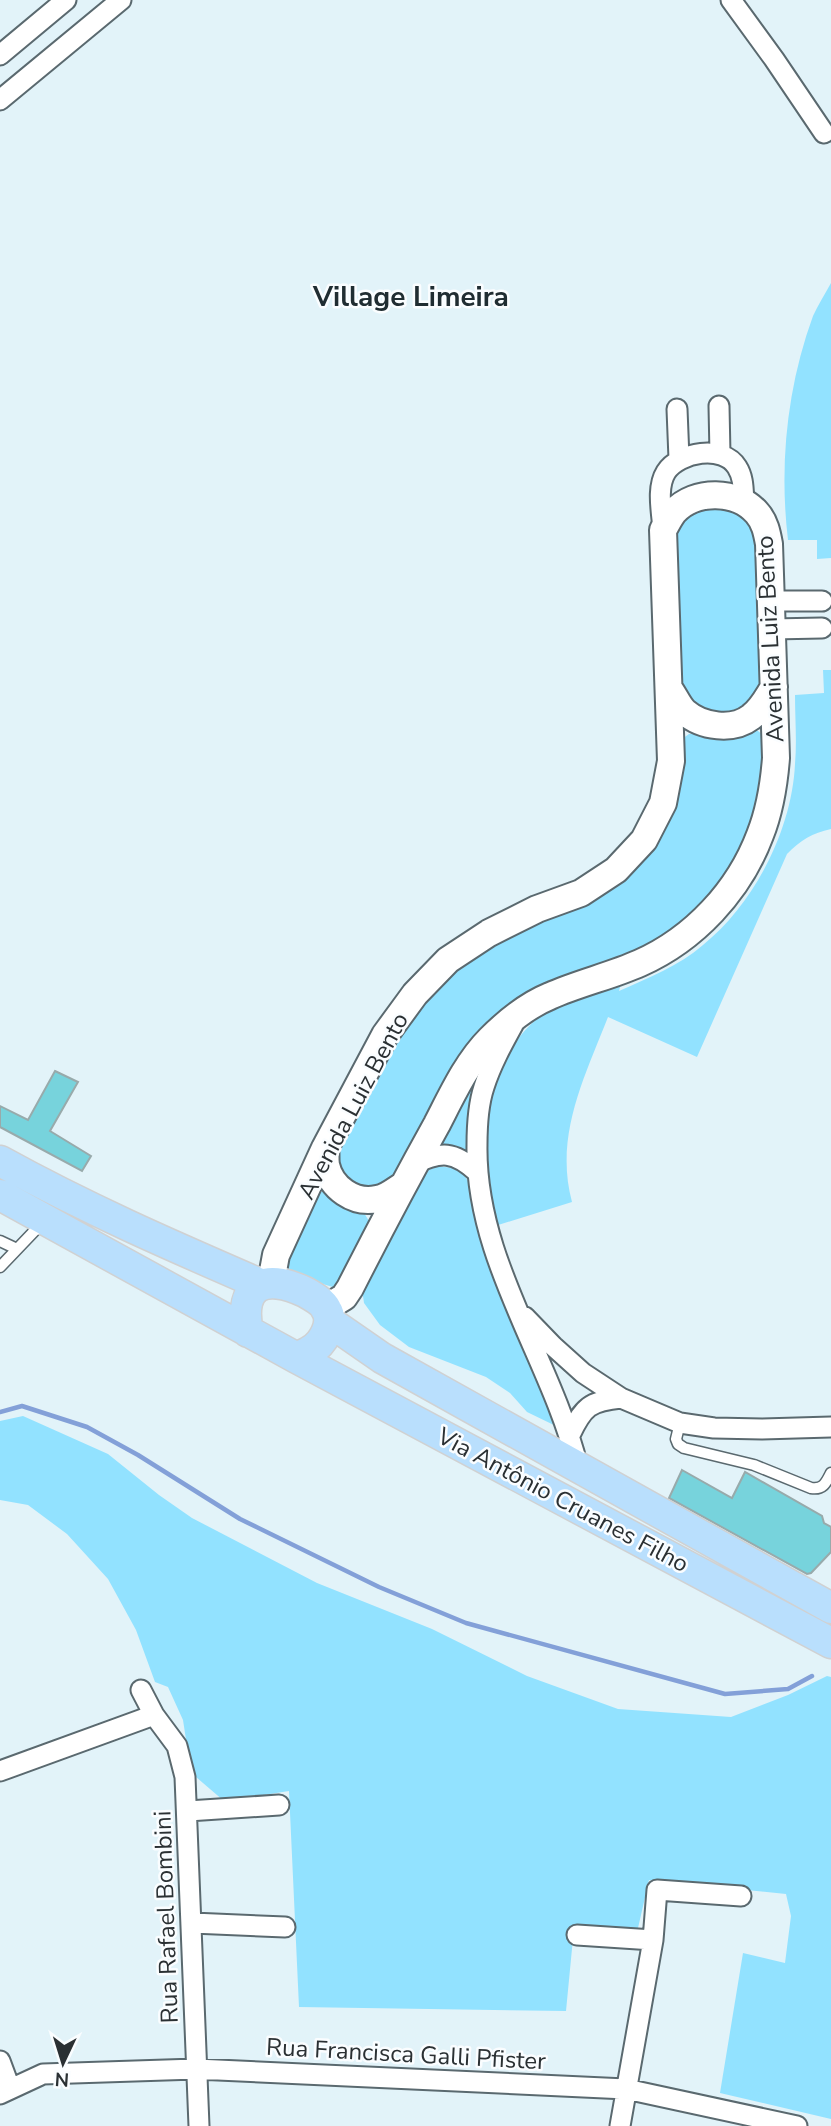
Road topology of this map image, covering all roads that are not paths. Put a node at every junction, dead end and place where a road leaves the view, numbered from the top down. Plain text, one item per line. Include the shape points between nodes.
1 (66, 0) edge
2 (121, 0) edge
3 (731, 0) edge
4 (0, 55) edge
5 (0, 100) edge
6 (824, 133) dead end
7 (719, 406) dead end
8 (677, 409) dead end
9 (720, 454) junction
10 (679, 459) junction
11 (744, 503) junction
12 (663, 530) junction
13 (771, 601) junction
14 (822, 601) dead end
15 (822, 628) dead end
16 (772, 629) junction
17 (774, 687) junction
18 (670, 690) junction
19 (519, 1014) junction
20 (326, 1148) junction
21 (0, 1161) edge
22 (477, 1172) junction
23 (408, 1175) junction
24 (0, 1195) edge
25 (45, 1220) junction
26 (0, 1241) edge
27 (17, 1249) junction
28 (0, 1267) edge
29 (265, 1283) junction
30 (517, 1308) junction
31 (328, 1315) junction
32 (248, 1332) junction
33 (295, 1357) junction
34 (621, 1398) junction
35 (680, 1423) junction
36 (831, 1427) edge
37 (570, 1435) junction
38 (578, 1467) junction
39 (831, 1474) edge
40 (831, 1608) edge
41 (831, 1643) edge
42 (141, 1690) dead end
43 (154, 1715) junction
44 (0, 1771) edge
45 (279, 1805) dead end
46 (188, 1811) junction
47 (741, 1896) dead end
48 (192, 1923) junction
49 (285, 1927) dead end
50 (576, 1935) dead end
51 (653, 1940) junction
52 (0, 2061) edge
53 (196, 2069) junction
54 (626, 2089) junction
55 (5, 2091) edge
56 (199, 2126) edge
57 (620, 2126) edge
58 (797, 2126) edge

1 - 4 street
2 - 5 street
3 - 6 street
7 - 9 street
8 - 10 street
9 - 10 street via 699,453
9 - 11 street via 736,464 743,479
10 - 12 street via 666,472 661,488
11 - 12 street, Avenida Luiz Bento via 727,496 692,499 674,511
11 - 13 street, Avenida Luiz Bento via 765,527
12 - 18 street, Avenida Luiz Bento
13 - 14 street
13 - 16 street, Avenida Luiz Bento
15 - 16 street
16 - 17 street, Avenida Luiz Bento
17 - 18 street via 749,719 731,725 698,721 683,710
17 - 19 street, Avenida Luiz Bento via 773,792 760,836 742,872 713,912 641,963 548,996
18 - 20 street, Avenida Luiz Bento via 671,761 663,803 644,840 616,870 581,893 489,933 448,960 415,993 385,1035
19 - 22 street via 483,1089 477,1123
19 - 23 street, Avenida Luiz Bento via 489,1040 467,1069
20 - 23 street via 326,1165 333,1181 360,1200 386,1196
20 - 29 street, Avenida Luiz Bento
21 - 29 main road via 120,1223
22 - 23 street via 449,1155 432,1156
22 - 30 street via 485,1221
23 - 31 street, Avenida Luiz Bento via 350,1288
24 - 25 main road
25 - 27 lane
25 - 32 main road
26 - 27 lane
27 - 28 lane
29 - 31 main road via 293,1286 311,1295
29 - 32 main road via 251,1294 246,1306
30 - 34 street via 583,1373
30 - 37 street
31 - 33 main road via 324,1338 311,1351
31 - 38 main road, Via Antônio Cruanes Filho via 382,1358
32 - 33 main road
33 - 41 main road, Via Antônio Cruanes Filho
34 - 35 street
34 - 37 street via 599,1400 586,1408
35 - 36 street via 714,1428
35 - 39 lane via 677,1439 684,1448 754,1465 811,1488 825,1485
37 - 38 street
38 - 40 main road, Via Antônio Cruanes Filho
42 - 43 street, Rua Rafael Bombini
43 - 44 street
43 - 46 street, Rua Rafael Bombini via 177,1746
45 - 46 street
46 - 48 street, Rua Rafael Bombini
47 - 51 street via 657,1890
48 - 49 street
48 - 53 street, Rua Rafael Bombini
50 - 51 street
51 - 54 street
52 - 55 street
53 - 54 street, Rua Francisca Galli Pfister
53 - 55 street, Rua Francisca Galli Pfister via 43,2074
53 - 56 street, Rua Rafael Bombini
54 - 57 street
54 - 58 street, Rua Francisca Galli Pfister

